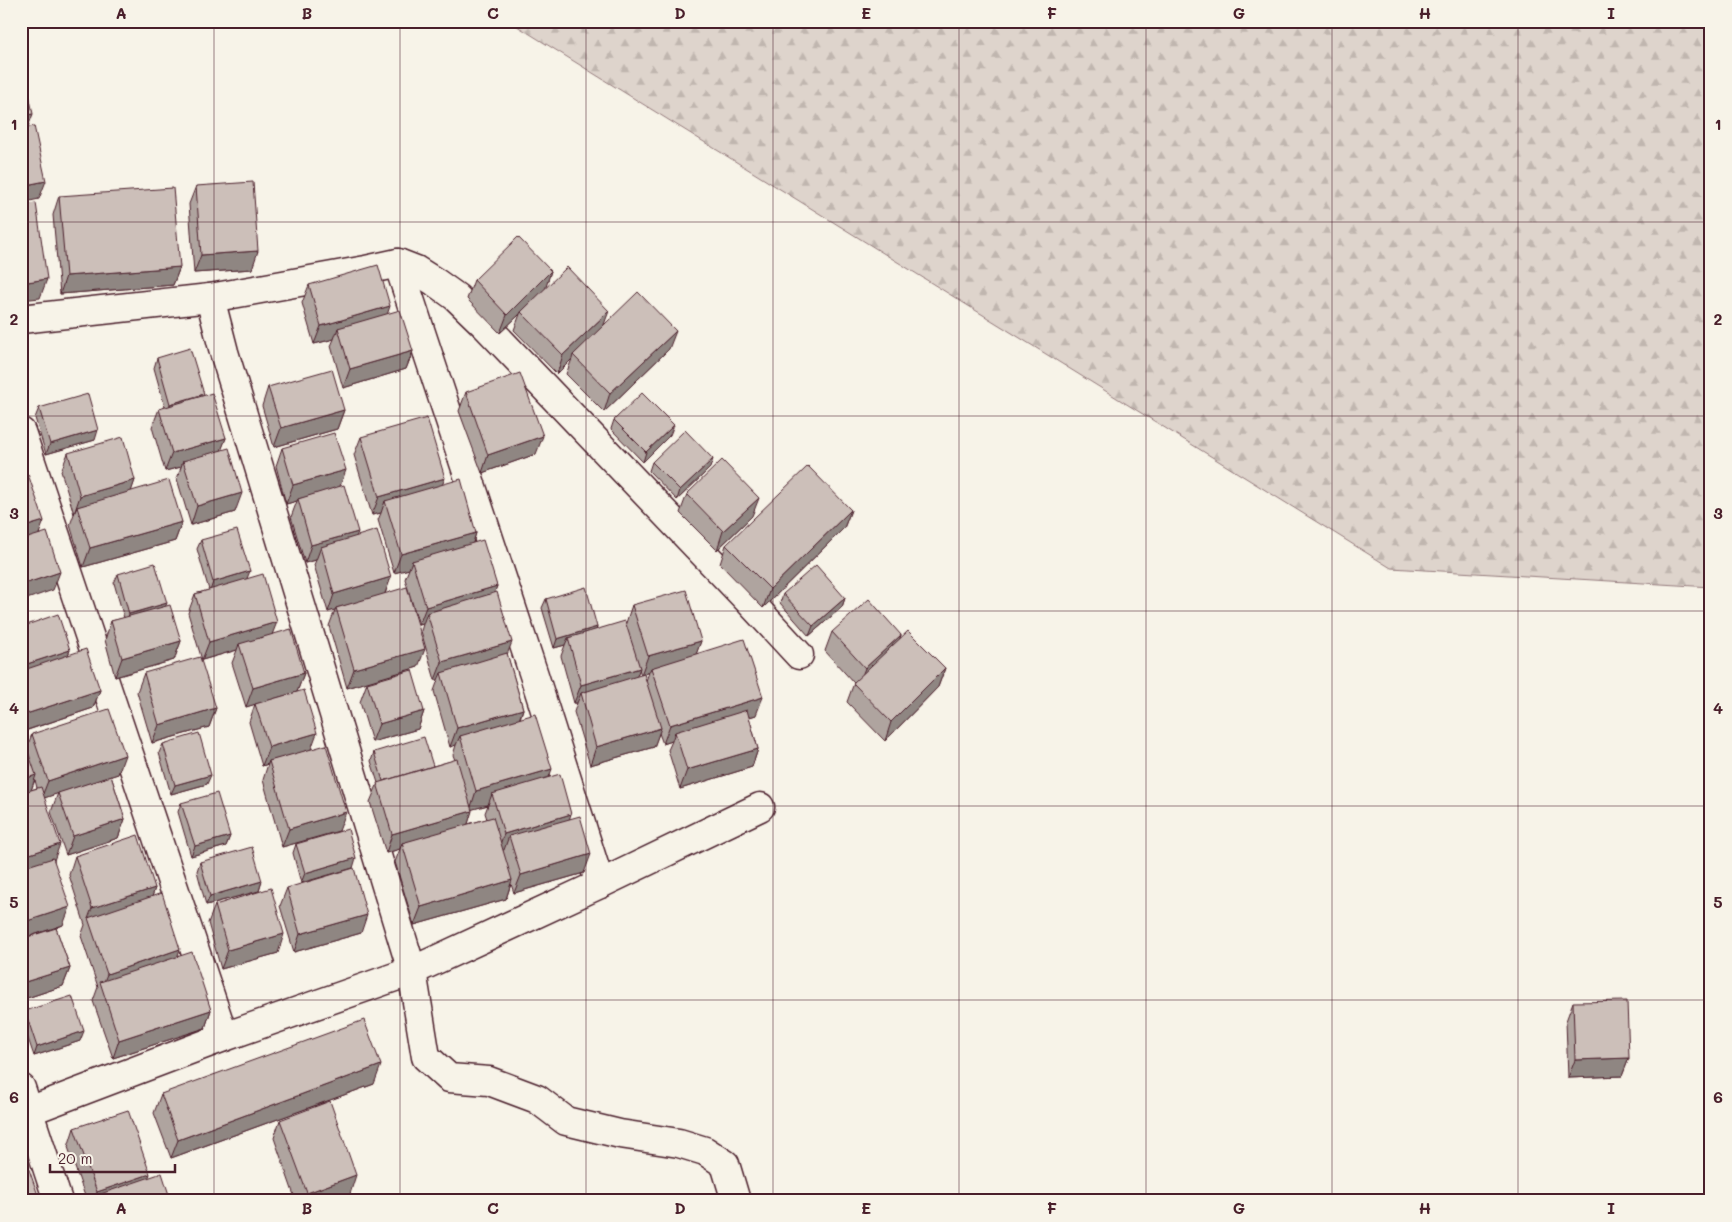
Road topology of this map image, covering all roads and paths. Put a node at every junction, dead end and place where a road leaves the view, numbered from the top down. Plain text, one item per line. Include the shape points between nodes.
1 (398, 263) junction
2 (210, 298) junction
3 (21, 319) edge
4 (21, 432) edge
5 (799, 656) dead end
6 (760, 807) dead end
7 (600, 884) junction
8 (412, 971) junction
9 (224, 1038) junction
10 (24, 1104) edge
11 (58, 1201) edge
12 (736, 1201) edge

1 - 2 street
1 - 5 street via 416,270 456,297 486,326
1 - 7 street
2 - 3 street
2 - 8 street
4 - 9 street
6 - 7 street
7 - 8 street
8 - 9 street
8 - 12 street via 426,1057 450,1078 489,1081 537,1099 566,1121 705,1151 725,1164
9 - 10 street
10 - 11 street

